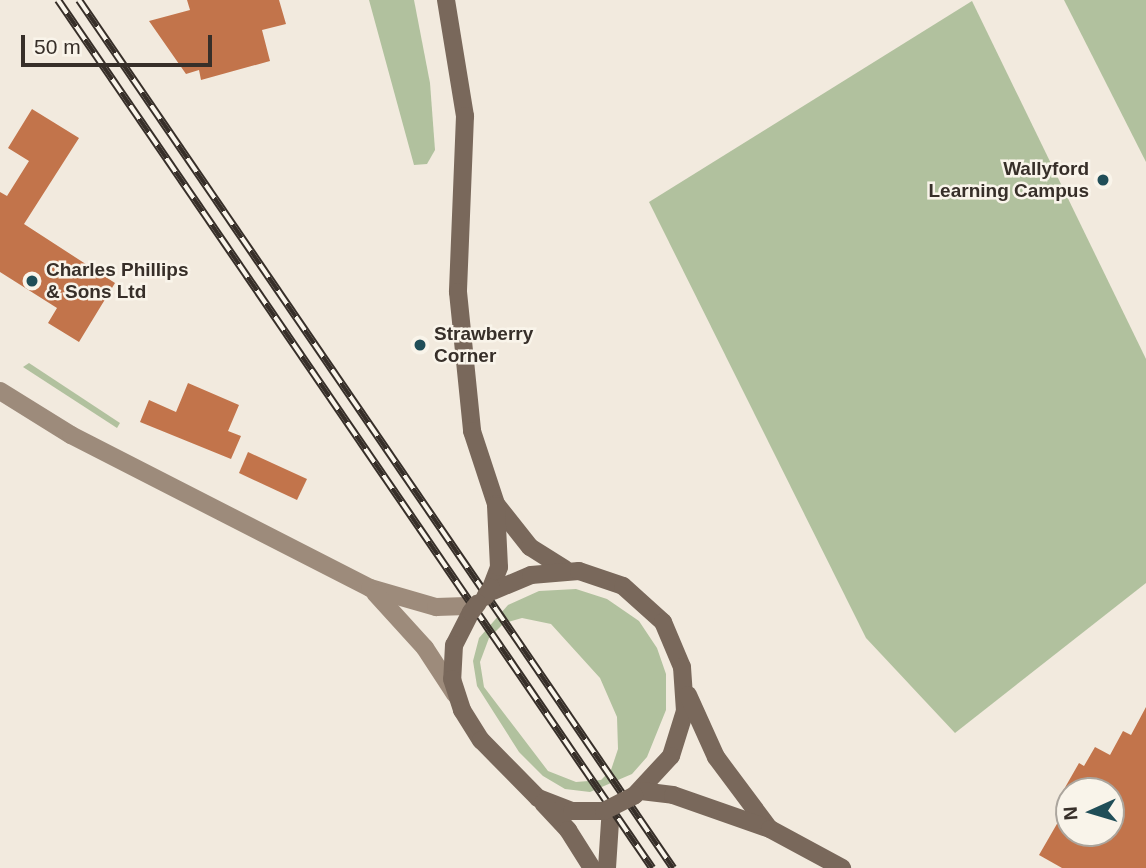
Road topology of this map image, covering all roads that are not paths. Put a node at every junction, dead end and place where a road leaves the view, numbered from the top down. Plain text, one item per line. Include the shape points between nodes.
1 (446, 0) edge
2 (0, 391) edge
3 (496, 504) junction
4 (565, 569) junction
5 (370, 588) junction
6 (490, 592) junction
7 (469, 609) junction
8 (686, 688) junction
9 (455, 694) junction
10 (638, 794) junction
11 (538, 798) junction
12 (611, 812) junction
13 (770, 829) junction
14 (592, 868) edge
15 (607, 868) edge
16 (842, 868) edge

1 - 3 main road via 465,116 458,292 465,390 471,431
2 - 5 main road via 71,435
3 - 4 main road via 530,547
3 - 6 main road via 499,567
4 - 6 main road via 531,575
4 - 8 main road via 599,575 644,601 675,644
5 - 7 main road via 436,607
5 - 9 main road via 408,626
6 - 7 main road, bridge
7 - 9 main road via 454,645
8 - 10 main road via 681,732 671,756
8 - 13 main road via 716,757
9 - 11 main road via 481,740
10 - 12 main road, bridge
10 - 13 main road via 673,795
11 - 12 main road via 572,811
11 - 14 main road via 568,830
12 - 15 main road
13 - 16 main road

